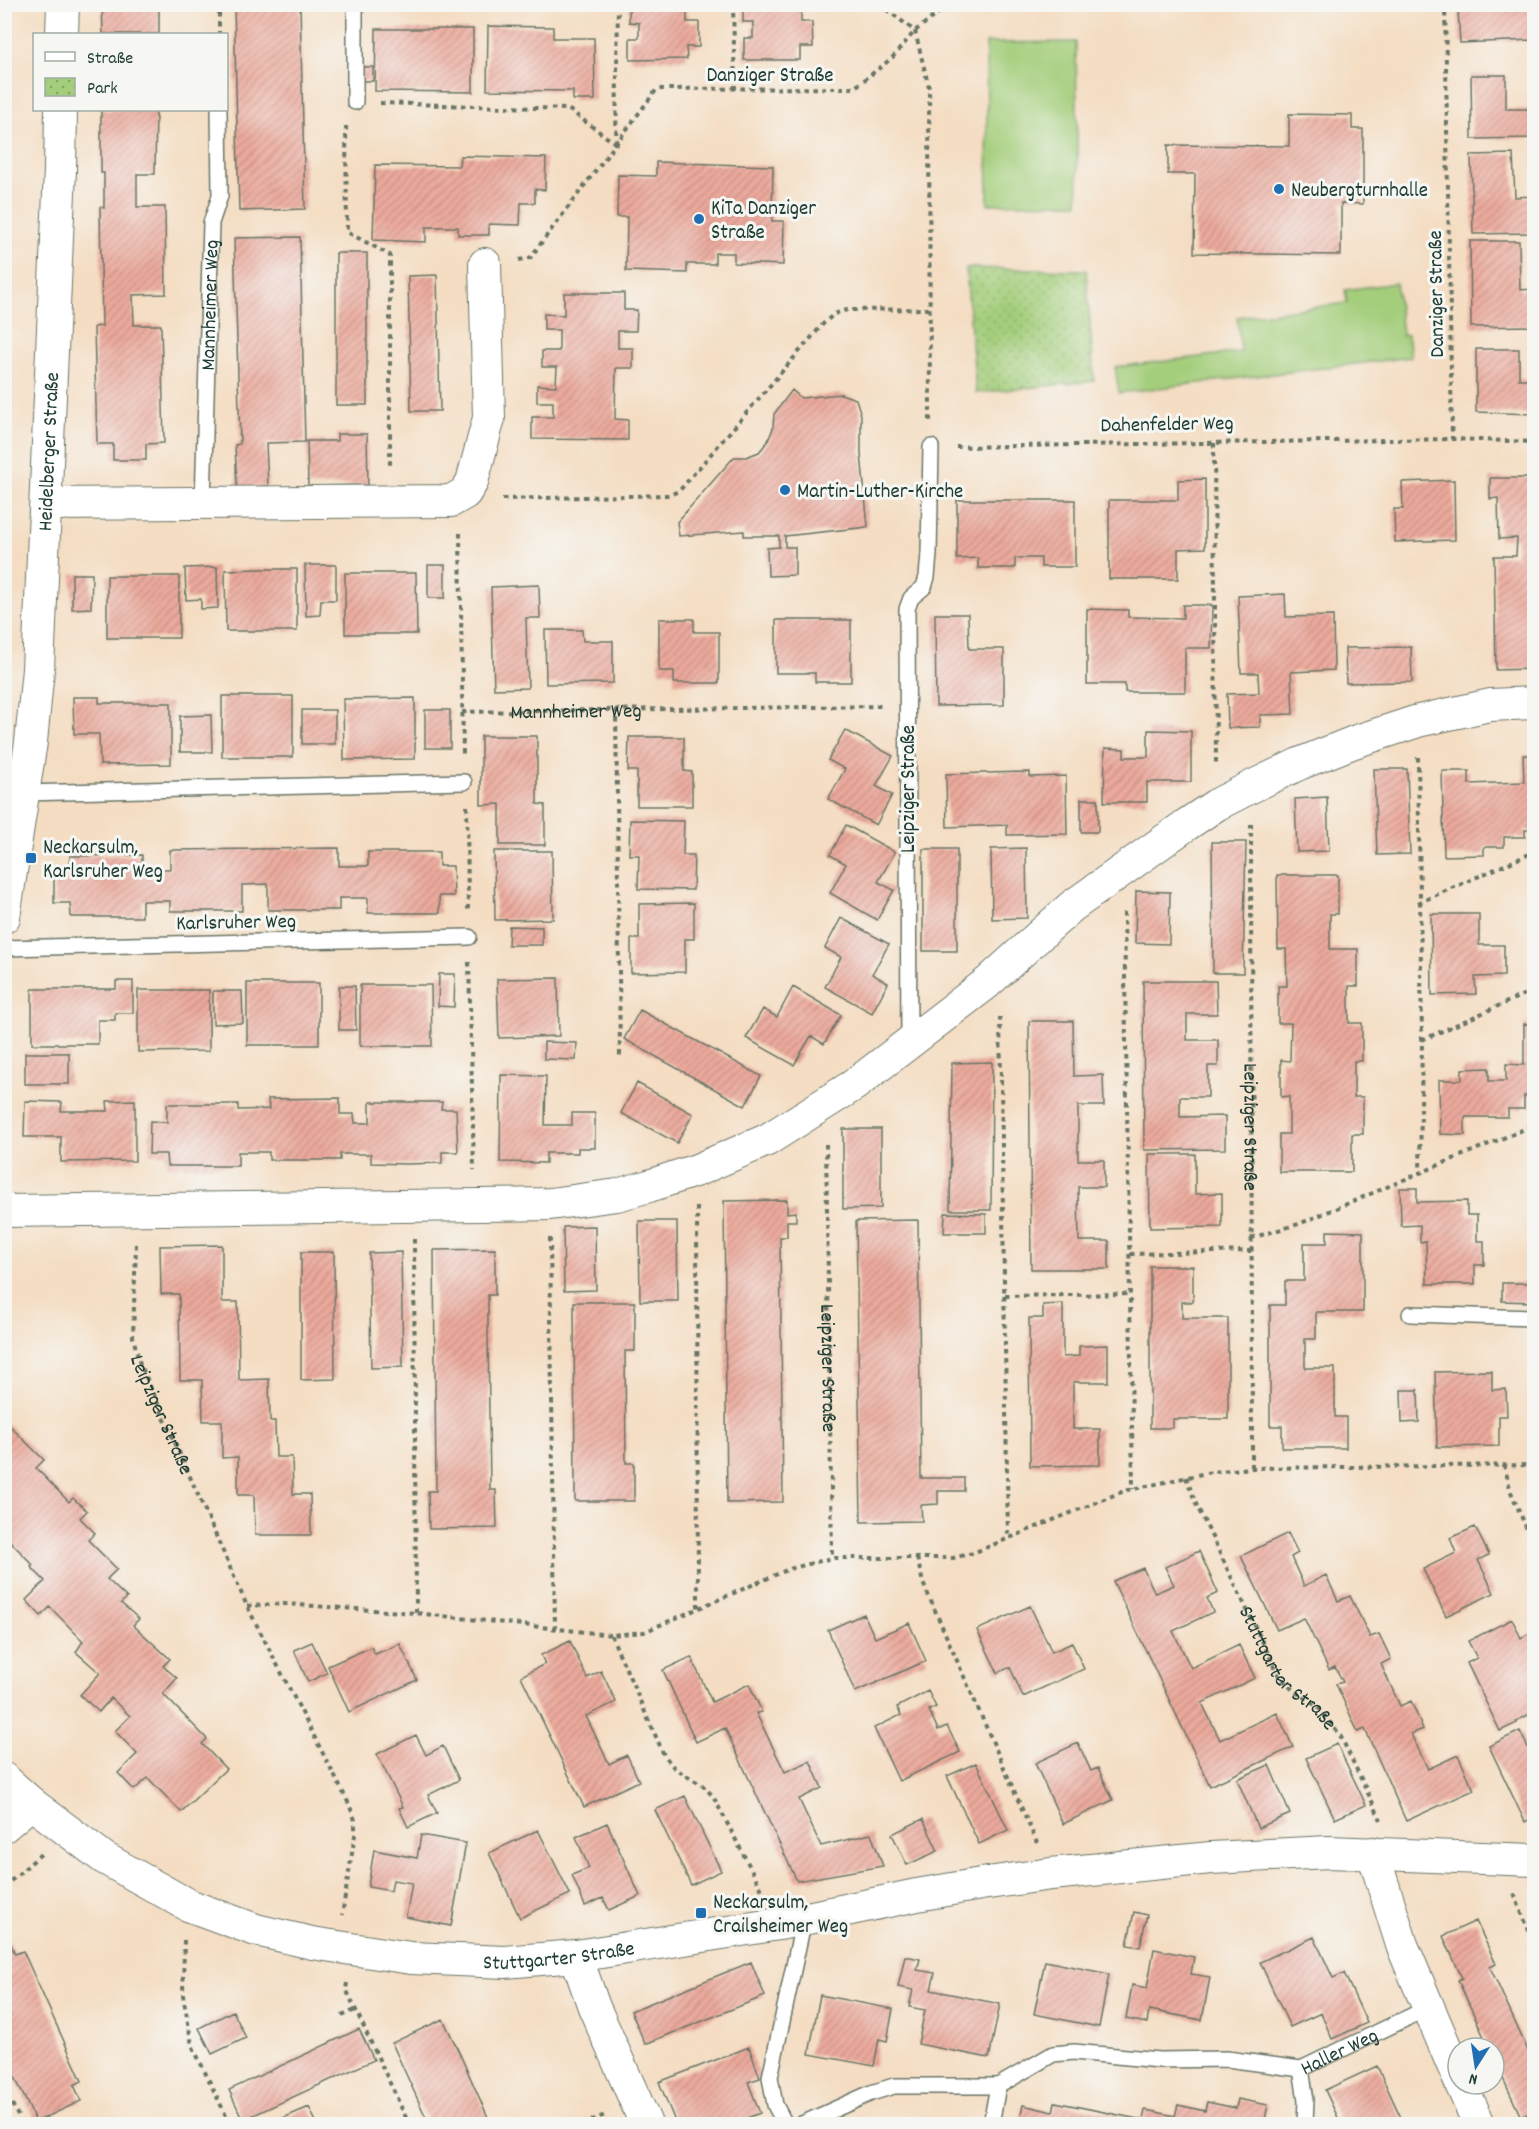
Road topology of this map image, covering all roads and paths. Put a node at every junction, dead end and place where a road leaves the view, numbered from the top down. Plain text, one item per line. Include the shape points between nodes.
1 (63, 4) edge
2 (219, 4) edge
3 (355, 4) edge
4 (618, 4) edge
5 (733, 4) edge
6 (879, 4) edge
7 (957, 4) edge
8 (1445, 4) edge
9 (915, 31) junction
10 (62, 33) edge
11 (219, 33) edge
12 (735, 90) junction
13 (355, 102) joint
14 (61, 111) edge
15 (219, 111) edge
16 (346, 119) dead end
17 (616, 144) junction
18 (485, 264) joint
19 (930, 309) junction
20 (1452, 439) junction
21 (1534, 442) edge
22 (1214, 443) junction
23 (931, 447) junction
24 (462, 495) junction
25 (391, 501) junction
26 (203, 503) junction
27 (46, 504) junction
28 (1534, 703) edge
29 (907, 706) junction
30 (616, 709) junction
31 (1418, 722) junction
32 (464, 782) dead end
33 (1251, 787) junction
34 (24, 793) junction
35 (1216, 805) junction
36 (1534, 852) edge
37 (1123, 869) junction
38 (1419, 903) junction
39 (4, 917) edge
40 (469, 937) dead end
41 (4, 948) edge
42 (987, 983) junction
43 (1534, 990) edge
44 (1422, 1040) junction
45 (909, 1043) junction
46 (620, 1056) dead end
47 (825, 1104) junction
48 (1534, 1125) edge
49 (697, 1170) junction
50 (1420, 1174) junction
51 (550, 1204) junction
52 (414, 1205) junction
53 (4, 1210) edge
54 (137, 1210) junction
55 (1251, 1238) junction
56 (1251, 1251) junction
57 (1131, 1254) junction
58 (1130, 1294) junction
59 (1005, 1296) junction
60 (1410, 1314) dead end
61 (1534, 1318) edge
62 (1504, 1465) junction
63 (1534, 1465) edge
64 (1252, 1468) junction
65 (1186, 1477) junction
66 (1133, 1489) junction
67 (1008, 1539) junction
68 (1534, 1546) edge
69 (832, 1558) junction
70 (917, 1558) junction
71 (247, 1606) junction
72 (698, 1608) junction
73 (416, 1613) junction
74 (555, 1630) junction
75 (611, 1635) junction
76 (4, 1779) edge
77 (31, 1803) junction
78 (4, 1827) edge
79 (67, 1830) junction
80 (1385, 1853) junction
81 (1498, 1858) junction
82 (1534, 1860) edge
83 (1051, 1874) junction
84 (4, 1887) edge
85 (188, 1905) junction
86 (792, 1921) junction
87 (1534, 1943) edge
88 (344, 1948) junction
89 (576, 1956) junction
90 (1428, 2008) junction
91 (355, 2010) junction
92 (342, 2016) dead end
93 (1446, 2049) edge
94 (1301, 2069) junction
95 (998, 2086) junction
96 (4, 2088) edge
97 (1466, 2096) edge
98 (1534, 2122) edge
99 (22, 2124) edge
100 (230, 2124) edge
101 (409, 2124) edge
102 (646, 2124) edge
103 (784, 2124) edge
104 (802, 2124) edge
105 (991, 2124) edge
106 (1305, 2124) edge
107 (1479, 2124) edge
108 (1527, 2124) edge

1 - 10 street
2 - 11 path
3 - 13 lane
4 - 17 path
5 - 12 path
6 - 9 path
7 - 9 path, Danziger Straße via 946,7
8 - 20 path, Danziger Straße
9 - 12 path, Danziger Straße via 892,58 854,88
9 - 19 path via 929,88
12 - 17 path, Danziger Straße via 657,89
13 - 17 path via 568,109
14 - 27 street, Heidelberger Straße
15 - 26 lane, Mannheimer Weg via 220,195 211,223
16 - 25 path via 347,232 390,255
17 - 18 path via 530,258
18 - 24 street via 489,418 472,482
19 - 23 path
19 - 24 path via 848,310 834,314 679,491 669,495 480,500
20 - 21 path, Dahenfelder Weg
20 - 22 path, Dahenfelder Weg
22 - 23 path, Dahenfelder Weg
22 - 35 path
23 - 29 lane, Leipziger Straße via 927,577 907,609
24 - 25 street via 451,501
24 - 30 path, Mannheimer Weg via 462,712
25 - 26 street
26 - 27 street
27 - 34 street, Heidelberger Straße via 38,669
28 - 31 street via 1490,705
29 - 30 path, Mannheimer Weg
29 - 45 lane, Leipziger Straße
30 - 46 path
31 - 33 street via 1354,742
31 - 38 path
32 - 34 lane
33 - 35 street
33 - 55 path, Leipziger Straße
34 - 39 street, Heidelberger Straße
35 - 37 street
36 - 38 path
37 - 42 street via 1071,907
37 - 57 path
38 - 44 path
40 - 41 lane, Karlsruher Weg
42 - 45 street
42 - 59 path via 997,1001 1001,1021
43 - 44 path
44 - 50 path
45 - 47 street
47 - 49 street via 767,1140
47 - 69 path, Leipziger Straße
48 - 50 path
49 - 51 street via 617,1195
49 - 72 path
50 - 55 path via 1299,1224
51 - 52 street
51 - 74 path
52 - 54 street
52 - 73 path
53 - 54 street
54 - 71 path, Leipziger Straße via 133,1337 139,1361
55 - 56 path, Leipziger Straße
56 - 57 path
56 - 64 path, Leipziger Straße
57 - 58 path
58 - 59 path
58 - 66 path
59 - 67 path
60 - 61 lane
62 - 63 path
62 - 64 path
62 - 68 path
64 - 65 path
65 - 66 path
65 - 80 path, Stuttgarter Straße via 1279,1676 1318,1707 1341,1737
66 - 67 path
67 - 70 path via 952,1558
69 - 70 path
69 - 72 path via 789,1569
70 - 83 path via 923,1582
71 - 73 path via 284,1604
71 - 88 path via 355,1820
72 - 75 path via 644,1632
73 - 74 path
74 - 75 path
75 - 86 path via 664,1755 675,1769 713,1796
76 - 77 street, Stuttgarter Straße
77 - 78 street
77 - 79 street, Stuttgarter Straße
79 - 84 path
79 - 85 street, Stuttgarter Straße via 104,1858
80 - 81 street, Stuttgarter Straße
80 - 83 street, Stuttgarter Straße via 1211,1858
80 - 90 street via 1402,1945
81 - 82 street, Stuttgarter Straße
81 - 87 path
83 - 86 street, Stuttgarter Straße via 917,1894
85 - 88 street, Stuttgarter Straße via 256,1930
85 - 100 path via 183,1995 192,2045
86 - 89 street, Stuttgarter Straße
86 - 103 lane via 770,2077
88 - 89 street, Stuttgarter Straße via 411,1958 505,1962
88 - 91 path via 345,1989
89 - 102 street
90 - 93 street
90 - 94 lane, Haller Weg
91 - 92 path
91 - 101 path
94 - 95 lane via 1227,2059 1159,2061 1074,2052 1053,2054
94 - 106 lane, Haller Weg
95 - 104 lane via 894,2086
95 - 105 lane
96 - 99 path
97 - 107 street
98 - 108 path

